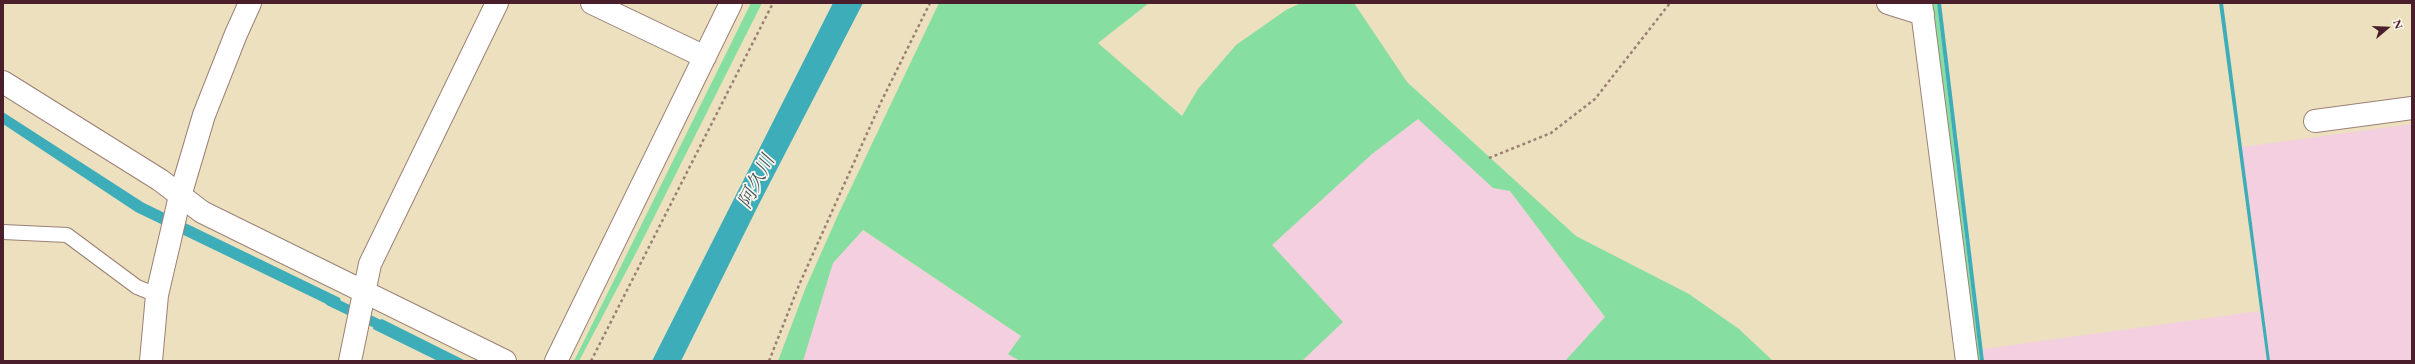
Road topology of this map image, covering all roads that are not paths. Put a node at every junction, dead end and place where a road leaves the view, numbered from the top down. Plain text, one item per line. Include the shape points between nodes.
1 (250, 3) edge
2 (497, 3) edge
3 (592, 3) edge
4 (731, 3) edge
5 (1888, 3) edge
6 (1922, 8) edge
7 (704, 57) junction
8 (3, 82) edge
9 (2412, 108) edge
10 (2315, 121) dead end
11 (180, 196) junction
12 (3, 232) edge
13 (364, 293) junction
14 (157, 296) junction
15 (151, 361) edge
16 (350, 361) edge
17 (505, 361) edge
18 (556, 361) edge
19 (1967, 361) edge

1 - 11 street via 204,115
2 - 13 street via 370,264
3 - 7 street
4 - 7 street
5 - 6 street
6 - 19 street
7 - 18 street
8 - 11 street via 160,180
9 - 10 street
11 - 13 street via 202,212
11 - 14 street
12 - 14 lane via 67,235 137,287
13 - 16 street
13 - 17 street
14 - 15 street

